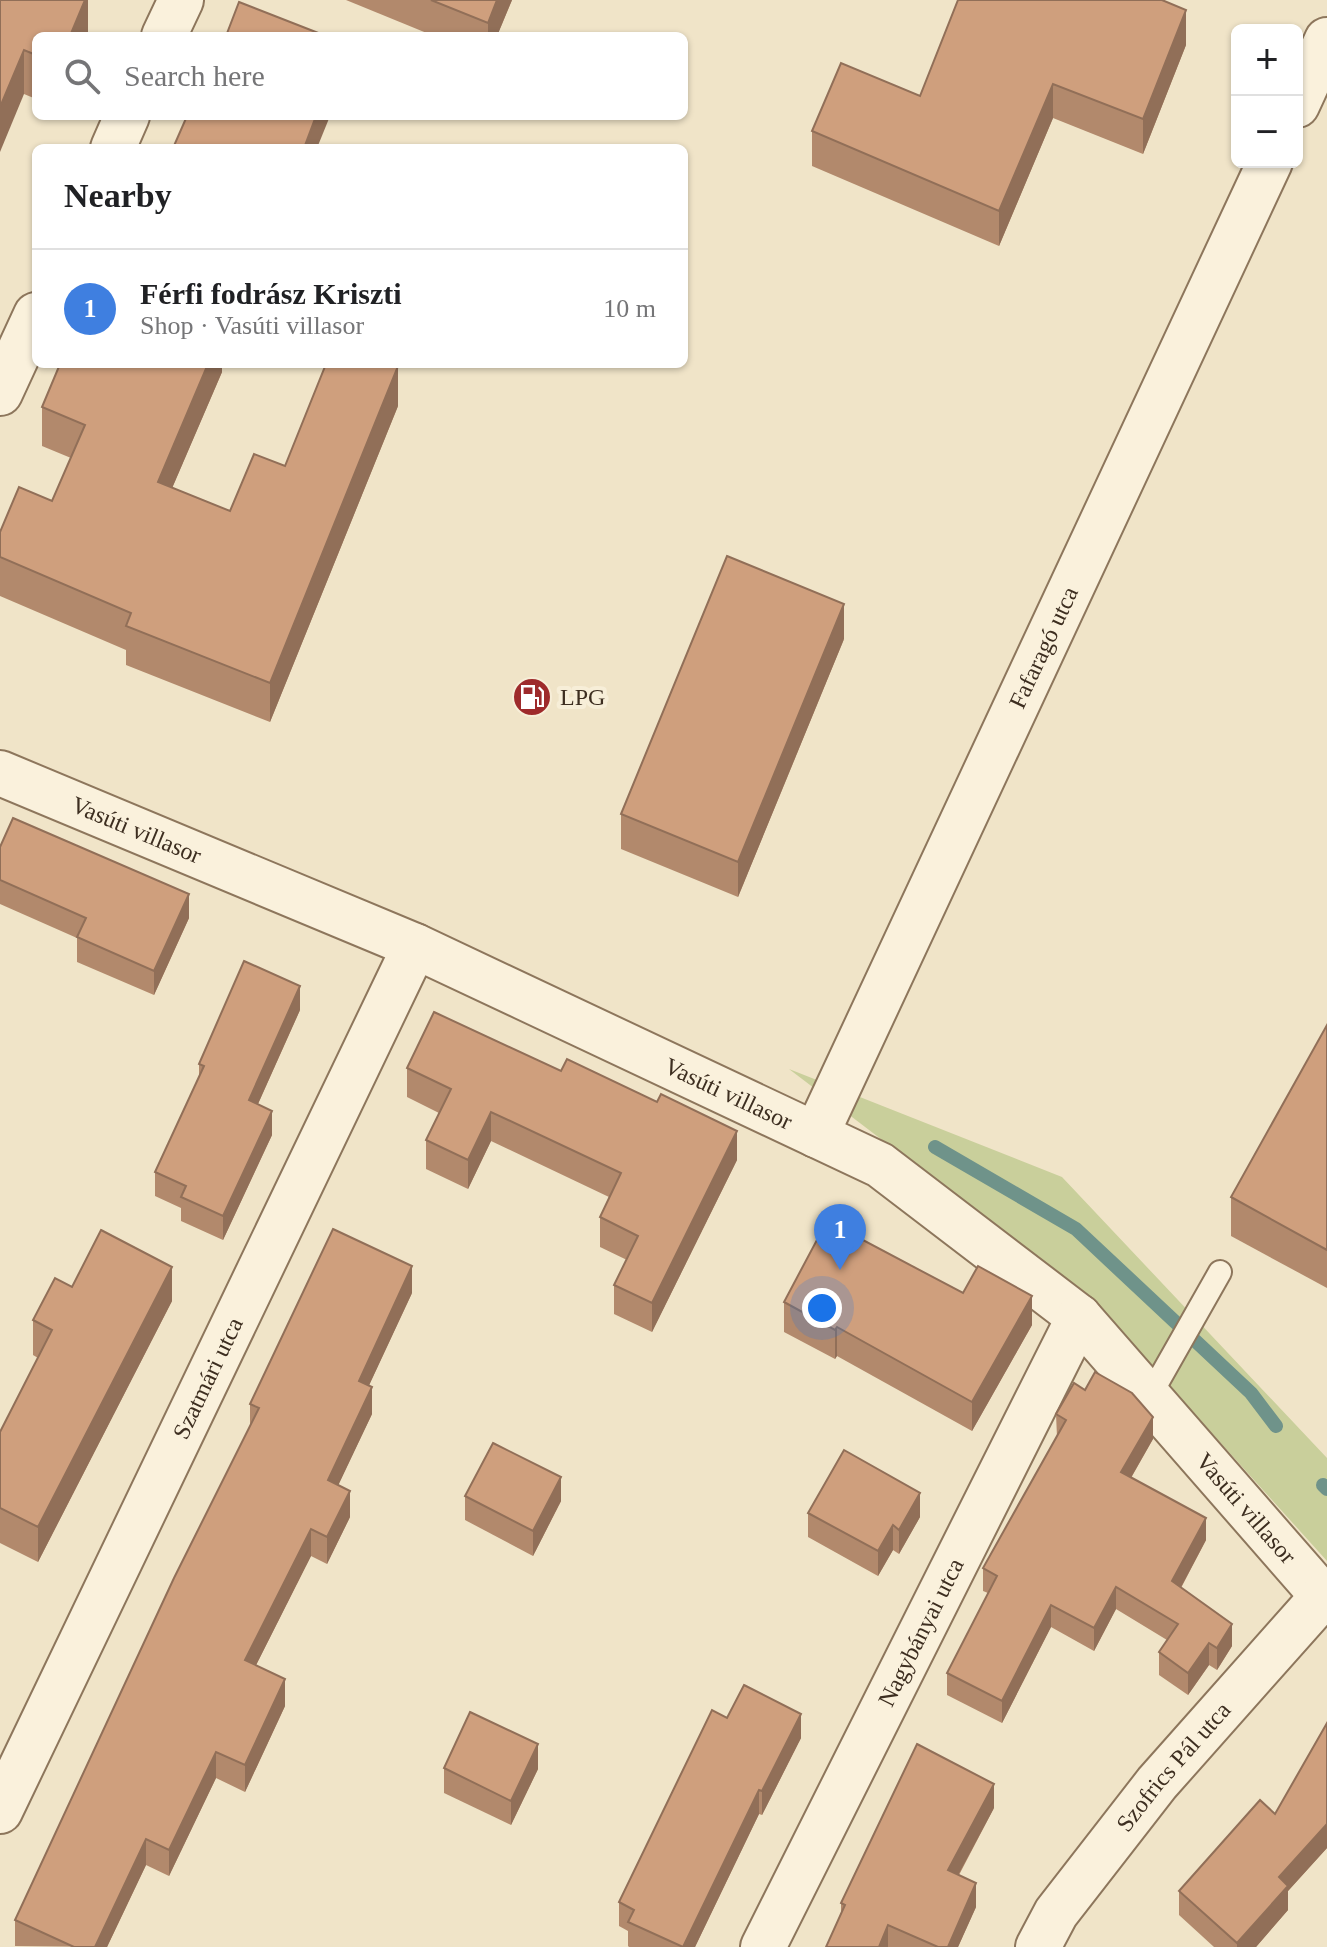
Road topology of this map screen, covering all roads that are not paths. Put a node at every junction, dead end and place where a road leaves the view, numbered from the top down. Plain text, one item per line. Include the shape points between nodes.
1 (181, 0) edge
2 (166, 32) edge
3 (1327, 40) edge
4 (1301, 96) edge
5 (125, 120) edge
6 (115, 144) edge
7 (1267, 168) edge
8 (32, 324) edge
9 (0, 393) edge
10 (0, 773) edge
11 (415, 946) junction
12 (816, 1135) junction
13 (1220, 1272) dead end
14 (1079, 1317) junction
15 (1148, 1399) junction
16 (1325, 1599) edge
17 (0, 1811) edge
18 (763, 1947) edge
19 (1038, 1947) edge

1 - 2 street
3 - 4 street
5 - 6 street
7 - 12 street, Fafaragó utca
8 - 9 street
10 - 11 street, Vasúti villasor
11 - 12 street, Vasúti villasor
11 - 17 street, Szatmári utca
12 - 14 street, Vasúti villasor via 880,1165
13 - 15 lane
14 - 15 street, Vasúti villasor
14 - 18 street, Nagybányai utca
15 - 16 street, Vasúti villasor
16 - 19 street, Szofrics Pál utca via 1157,1783 1056,1913

